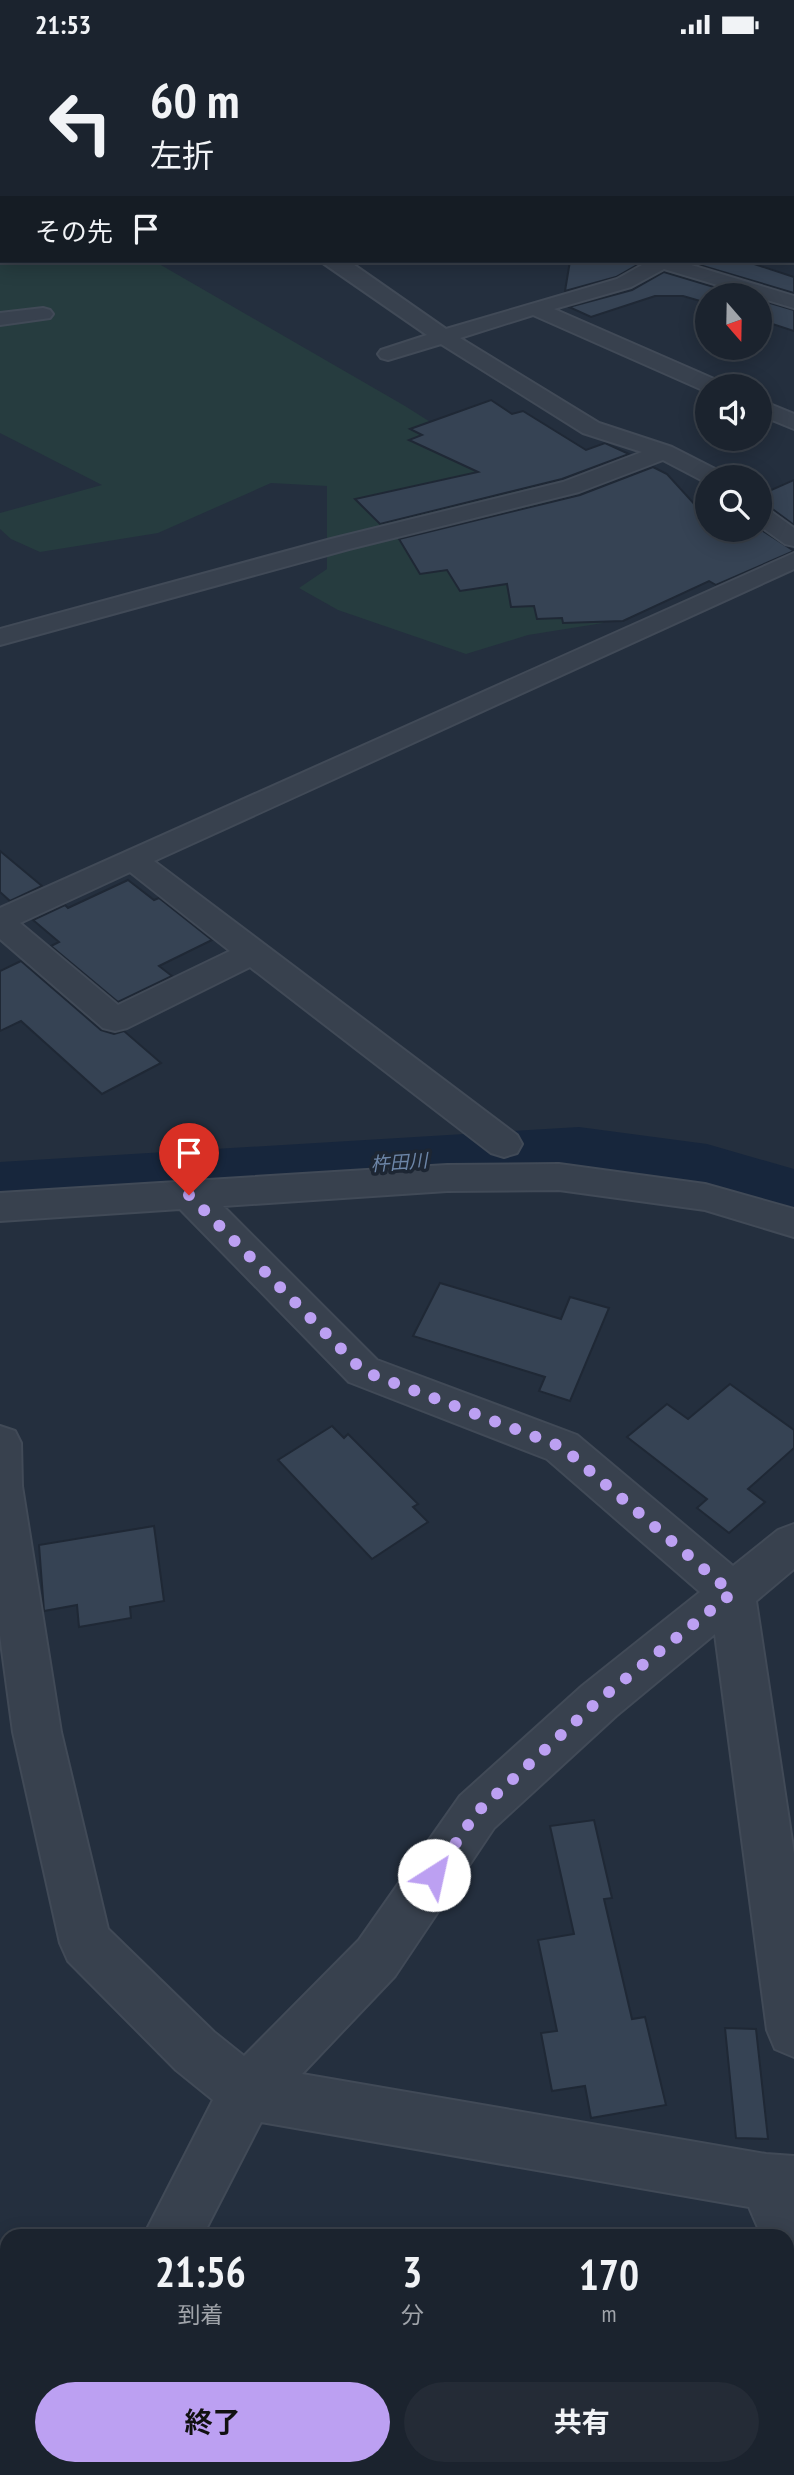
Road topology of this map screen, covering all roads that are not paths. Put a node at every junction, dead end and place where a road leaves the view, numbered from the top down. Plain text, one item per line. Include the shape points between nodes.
1 (335, 263) edge
2 (659, 263) edge
3 (668, 263) edge
4 (794, 302) edge
5 (534, 308) junction
6 (43, 314) dead end
7 (0, 319) edge
8 (444, 337) junction
9 (388, 354) dead end
10 (695, 379) edge
11 (772, 412) edge
12 (794, 422) edge
13 (664, 452) junction
14 (695, 468) edge
15 (772, 523) edge
16 (794, 539) edge
17 (794, 560) edge
18 (0, 637) edge
19 (132, 859) junction
20 (0, 921) edge
21 (253, 953) junction
22 (504, 1144) dead end
23 (189, 1195) junction
24 (0, 1206) edge
25 (794, 1223) edge
26 (0, 1443) edge
27 (794, 1543) edge
28 (732, 1593) junction
29 (794, 2030) edge
30 (247, 2092) junction
31 (780, 2183) edge
32 (175, 2229) edge
33 (791, 2229) edge

1 - 8 street
2 - 5 street via 624,283
3 - 4 street
5 - 8 street
5 - 10 street
6 - 7 street
8 - 9 street
8 - 13 street via 591,428
11 - 12 street
13 - 14 street
13 - 18 street via 571,487 340,544
15 - 16 street
17 - 19 street
19 - 20 street
19 - 21 street
20 - 21 street via 115,1020
21 - 22 street
23 - 24 street
23 - 25 street via 447,1178 559,1177 705,1197
23 - 28 street via 363,1371 562,1447
26 - 30 street via 1,1486 37,1732 86,1943 195,2051
27 - 28 street
28 - 29 street
28 - 30 street via 599,1700 477,1812 377,1958
30 - 31 street
30 - 32 street
31 - 33 street

